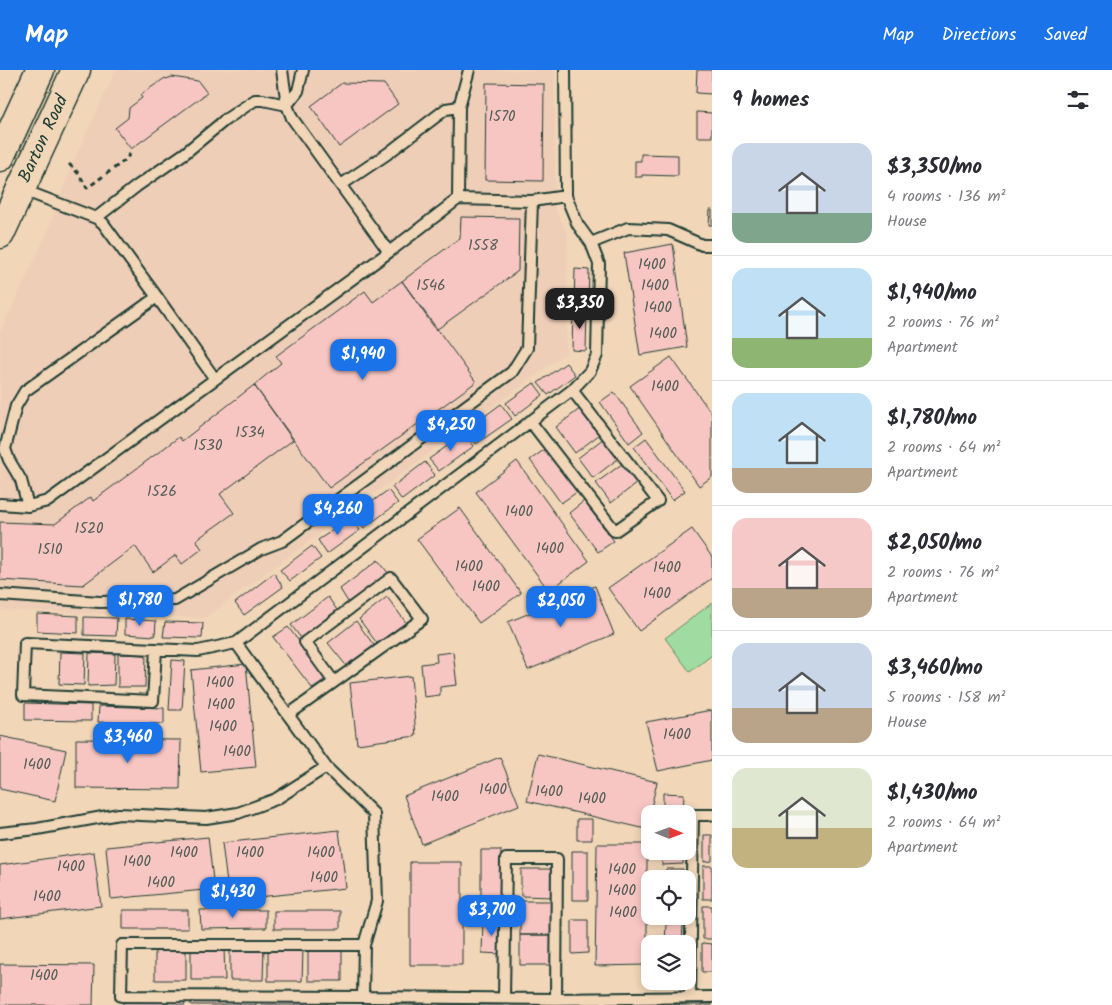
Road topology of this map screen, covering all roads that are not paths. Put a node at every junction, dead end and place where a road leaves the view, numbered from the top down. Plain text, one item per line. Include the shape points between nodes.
1 (40, 70) edge
2 (76, 70) edge
3 (282, 70) edge
4 (303, 70) edge
5 (469, 70) edge
6 (565, 70) edge
7 (287, 105) junction
8 (459, 107) junction
9 (0, 157) edge
10 (341, 185) junction
11 (21, 189) junction
12 (566, 196) junction
13 (458, 199) junction
14 (532, 200) junction
15 (96, 218) junction
16 (0, 234) edge
17 (591, 242) junction
18 (712, 245) edge
19 (389, 252) junction
20 (157, 296) junction
21 (216, 379) junction
22 (572, 390) junction
23 (530, 421) junction
24 (0, 504) edge
25 (28, 506) junction
26 (0, 595) edge
27 (236, 643) junction
28 (156, 649) junction
29 (334, 682) junction
30 (288, 715) junction
31 (326, 767) junction
32 (712, 815) edge
33 (0, 833) edge
34 (364, 945) junction
35 (690, 997) junction
36 (712, 997) edge
37 (504, 998) junction
38 (556, 999) junction
39 (363, 1002) edge

1 - 9 main road, Barton Road
2 - 11 main road, Barton Road
3 - 7 lane
4 - 7 lane via 298,91
5 - 8 lane
6 - 12 lane
7 - 10 lane via 292,118
7 - 15 lane via 254,100
8 - 10 lane via 446,108
8 - 13 lane
10 - 19 lane
11 - 15 lane
11 - 16 main road, Barton Road
12 - 14 lane
12 - 17 lane via 578,225
13 - 14 lane
13 - 19 lane
14 - 26 lane via 527,348 512,372 282,541 261,548 175,600 100,602
15 - 20 lane
17 - 18 lane via 628,228 668,230 702,245
17 - 22 lane via 599,264 597,355 590,371
19 - 21 lane
20 - 21 lane
20 - 25 lane via 25,391 16,406 5,448 21,480
21 - 25 lane via 48,501
22 - 23 lane
22 - 23 lane via 658,501 615,531
23 - 27 lane
24 - 25 lane
27 - 28 lane via 198,651
27 - 30 lane
28 - 28 lane via 25,643 23,695 153,701
29 - 29 lane via 422,619 391,578 305,642
29 - 30 lane
30 - 31 lane
31 - 33 lane via 276,799 238,813 206,818 119,814
31 - 34 lane via 374,814 377,901
32 - 35 lane via 692,815
34 - 39 lane
34 - 39 lane via 122,945 121,996
35 - 36 lane
35 - 38 lane
37 - 38 lane
37 - 38 lane via 506,859 557,860
37 - 39 lane

